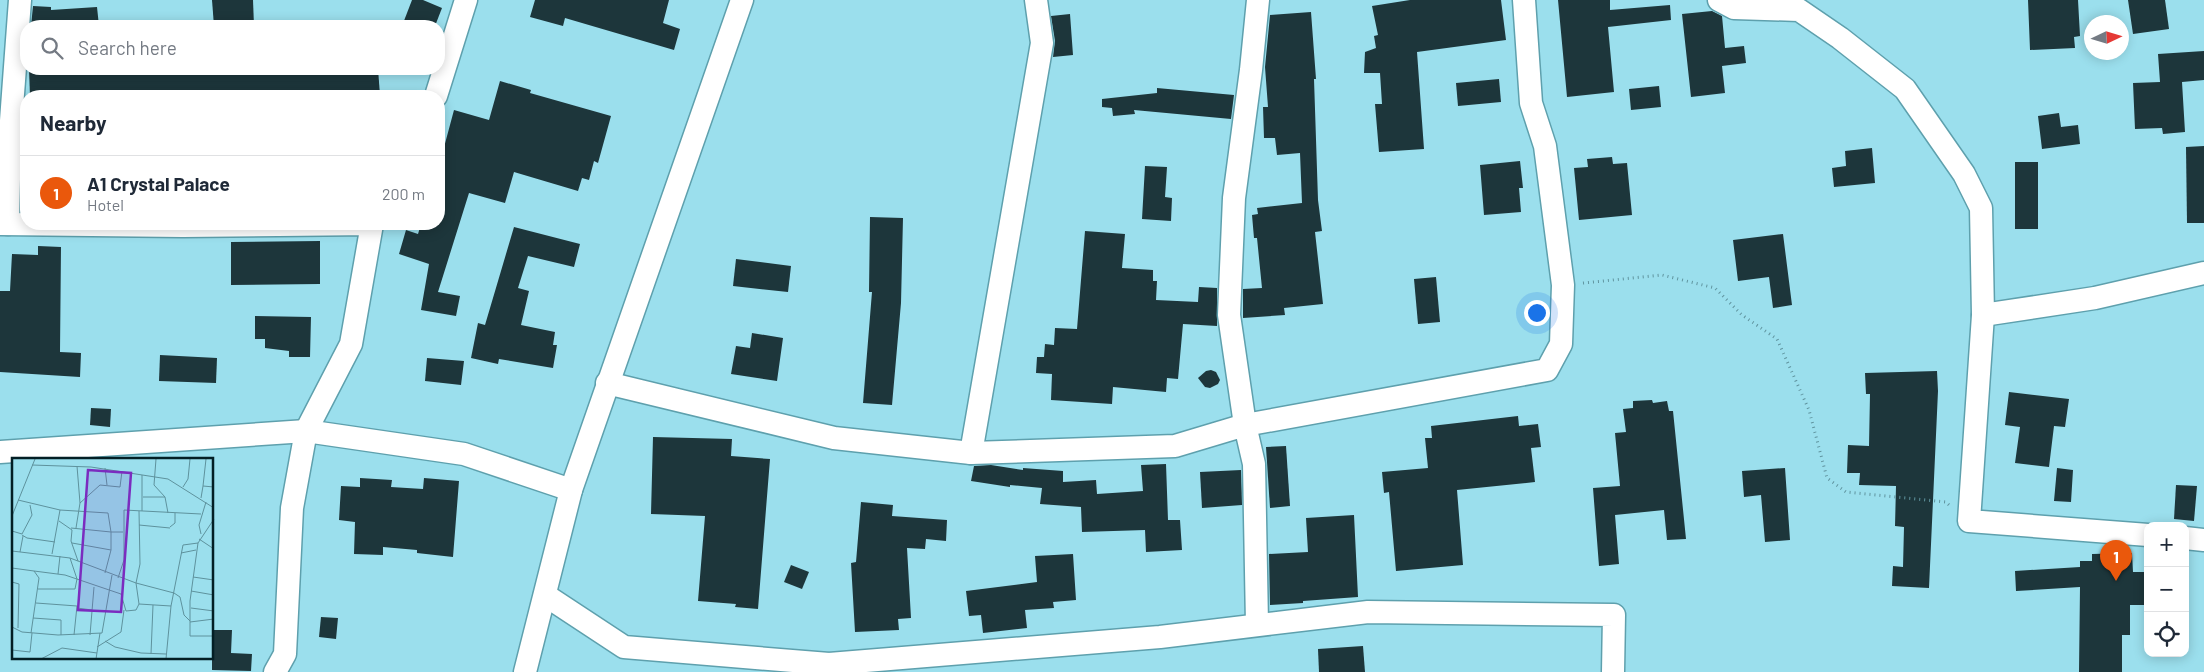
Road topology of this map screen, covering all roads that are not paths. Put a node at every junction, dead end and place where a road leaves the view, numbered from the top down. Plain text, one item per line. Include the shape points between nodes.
1 (20, 0) edge
2 (466, 0) edge
3 (742, 0) edge
4 (1036, 0) edge
5 (1258, 0) edge
6 (1524, 0) edge
7 (1719, 0) edge
8 (445, 67) edge
9 (443, 75) edge
10 (438, 90) edge
11 (4, 224) edge
12 (20, 224) edge
13 (371, 230) edge
14 (2204, 273) edge
15 (1983, 315) junction
16 (608, 384) junction
17 (1245, 425) junction
18 (306, 431) junction
19 (0, 452) edge
20 (971, 453) junction
21 (571, 490) junction
22 (2144, 535) edge
23 (2189, 538) edge
24 (2204, 540) edge
25 (545, 595) junction
26 (1257, 624) junction
27 (275, 672) edge
28 (525, 672) edge
29 (1613, 672) edge

1 - 11 street
2 - 8 street
3 - 16 street
4 - 20 street via 1042,43
5 - 17 street via 1234,198 1229,315
6 - 17 street via 1531,103 1546,146 1563,285 1562,344 1548,370
7 - 15 street via 1734,8 1799,10 1905,89 1964,174 1981,208
9 - 10 street
11 - 12 street
13 - 18 street via 350,344
14 - 15 street via 2095,298
15 - 22 street via 1969,521
16 - 20 street via 834,438
16 - 21 street
17 - 20 street via 1174,446
17 - 26 street via 1254,464
18 - 19 street
18 - 21 street via 464,454
18 - 27 street via 292,508 285,654
21 - 25 street
23 - 24 street
25 - 26 street via 624,648 829,664 1160,637
25 - 28 street
26 - 29 street via 1368,612 1614,615

